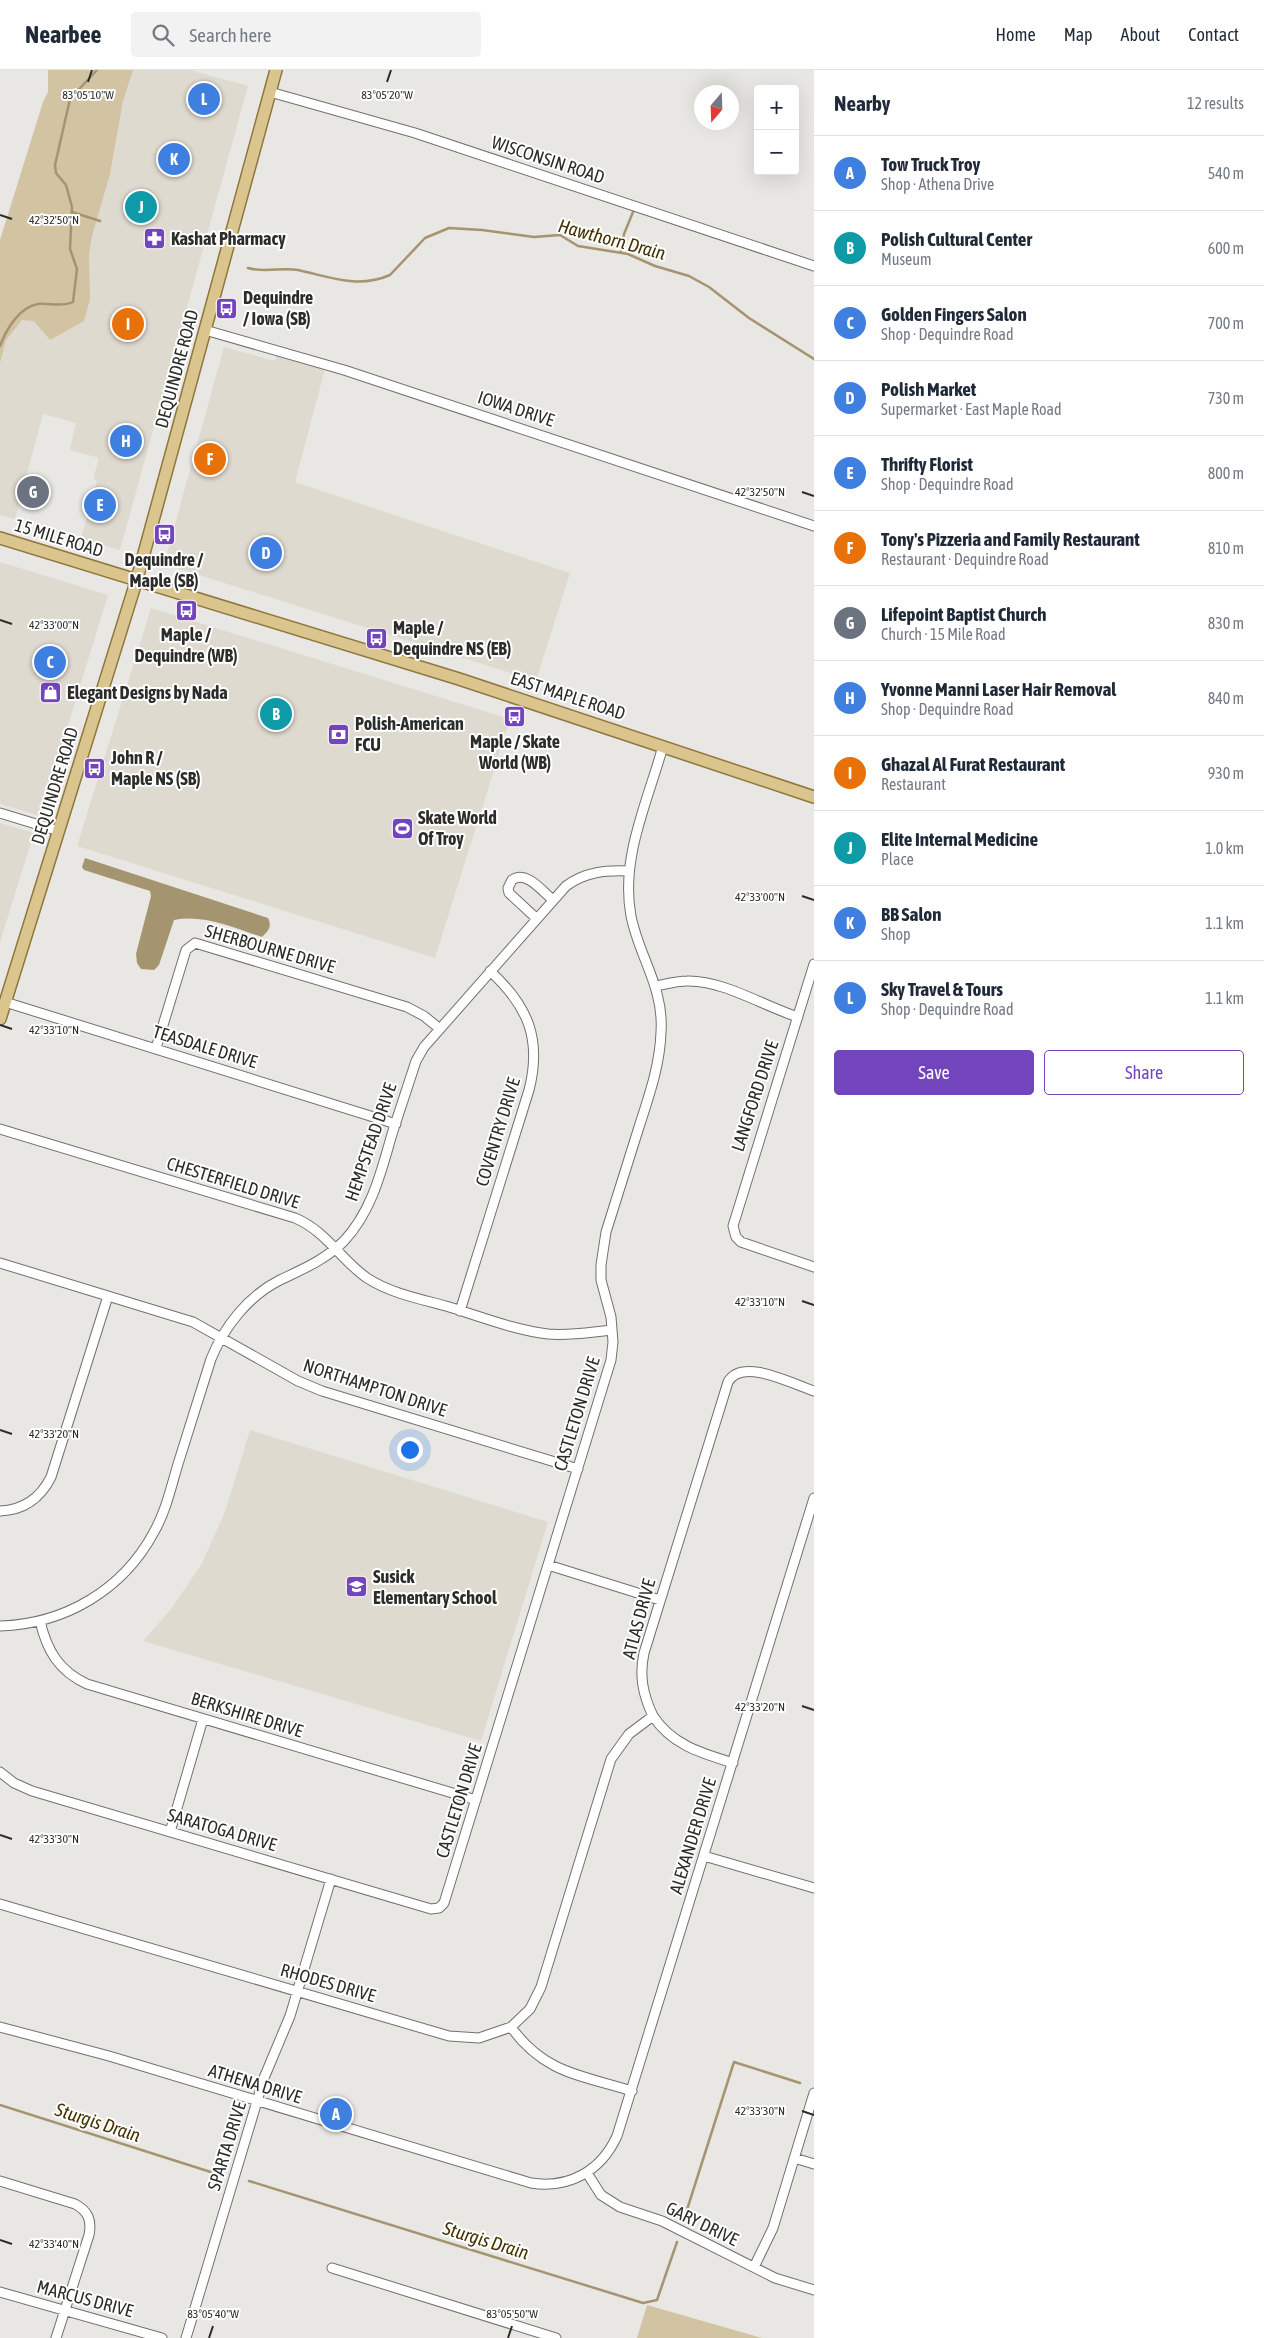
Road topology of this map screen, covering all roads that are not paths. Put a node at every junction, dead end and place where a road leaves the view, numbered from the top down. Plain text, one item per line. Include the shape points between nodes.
1 (276, 70) edge
2 (270, 92) junction
3 (814, 266) edge
4 (205, 330) junction
5 (814, 526) edge
6 (0, 538) edge
7 (137, 579) junction
8 (663, 746) junction
9 (814, 797) edge
10 (0, 813) edge
11 (59, 831) junction
12 (628, 872) junction
13 (552, 899) junction
14 (536, 918) junction
15 (814, 964) edge
16 (490, 971) junction
17 (656, 986) junction
18 (5, 987) edge
19 (5, 1002) junction
20 (798, 1017) junction
21 (0, 1019) edge
22 (440, 1029) junction
23 (156, 1048) junction
24 (396, 1124) junction
25 (0, 1129) edge
26 (335, 1248) junction
27 (0, 1263) edge
28 (814, 1267) edge
29 (108, 1296) junction
30 (460, 1311) junction
31 (612, 1330) junction
32 (222, 1337) junction
33 (814, 1391) edge
34 (578, 1469) junction
35 (814, 1498) edge
36 (0, 1511) edge
37 (548, 1565) junction
38 (660, 1600) junction
39 (40, 1622) junction
40 (0, 1626) edge
41 (653, 1716) junction
42 (203, 1719) junction
43 (732, 1763) junction
44 (0, 1772) edge
45 (476, 1800) junction
46 (170, 1832) junction
47 (704, 1856) junction
48 (331, 1879) junction
49 (814, 1888) edge
50 (0, 1904) edge
51 (439, 1908) joint
52 (298, 1991) junction
53 (0, 2027) edge
54 (511, 2027) junction
55 (632, 2091) junction
56 (814, 2093) edge
57 (257, 2102) junction
58 (794, 2158) junction
59 (814, 2164) edge
60 (587, 2173) junction
61 (0, 2181) edge
62 (754, 2267) junction
63 (332, 2268) dead end
64 (814, 2290) edge
65 (0, 2292) edge
66 (64, 2312) junction
67 (56, 2338) edge
68 (162, 2338) edge
69 (186, 2338) edge
70 (556, 2338) edge

1 - 2 main road, DEQUINDRE ROAD
2 - 3 street, WISCONSIN ROAD via 415,133
2 - 4 main road, DEQUINDRE ROAD
4 - 5 street, IOWA DRIVE via 353,373
4 - 7 main road, DEQUINDRE ROAD
6 - 7 main road, 15 MILE ROAD
7 - 8 main road, EAST MAPLE ROAD via 459,678
7 - 11 main road, DEQUINDRE ROAD
8 - 9 main road, EAST MAPLE ROAD
8 - 12 street, CASTLETON DRIVE
10 - 11 street
11 - 18 main road, DEQUINDRE ROAD
12 - 13 street, HEMPSTEAD DRIVE via 591,873 574,880
12 - 17 street, CASTLETON DRIVE via 631,917
13 - 14 street, HEMPSTEAD DRIVE
13 - 14 street via 527,878 522,876 512,880 509,893
14 - 16 street, HEMPSTEAD DRIVE
15 - 20 street, LANGFORD DRIVE
16 - 22 street, HEMPSTEAD DRIVE
16 - 30 street, COVENTRY DRIVE via 511,991 525,1013 532,1035 534,1063 529,1090
17 - 20 street via 700,982
17 - 31 street, CASTLETON DRIVE via 662,1030 657,1068 602,1253 602,1289
18 - 19 main road, DEQUINDRE ROAD
19 - 21 main road, DEQUINDRE ROAD
19 - 23 street, TEASDALE DRIVE
20 - 28 street, LANGFORD DRIVE via 733,1226 736,1237 747,1245
22 - 23 street, SHERBOURNE DRIVE via 407,1007 195,942 186,950
22 - 24 street, HEMPSTEAD DRIVE via 416,1062
23 - 24 street, TEASDALE DRIVE
24 - 26 street, HEMPSTEAD DRIVE via 367,1208
25 - 26 street, CHESTERFIELD DRIVE via 295,1218 313,1227
26 - 30 street, CHESTERFIELD DRIVE via 354,1268 379,1285
26 - 32 street, HEMPSTEAD DRIVE via 316,1264 280,1280 257,1295
27 - 29 street, NORTHAMPTON DRIVE
29 - 32 street, NORTHAMPTON DRIVE via 193,1322
29 - 36 street via 48,1484 26,1505
30 - 31 street, CHESTERFIELD DRIVE via 550,1334
31 - 34 street, CASTLETON DRIVE via 611,1360
32 - 34 street, NORTHAMPTON DRIVE via 322,1392
32 - 39 street, HEMPSTEAD DRIVE via 211,1359 161,1517 142,1552 118,1580 99,1595 75,1609
33 - 38 street, ATLAS DRIVE via 755,1371 738,1372 730,1378
34 - 37 street, CASTLETON DRIVE
35 - 43 street, ALEXANDER DRIVE
37 - 38 street
37 - 45 street, CASTLETON DRIVE
38 - 41 street, ATLAS DRIVE via 641,1667 643,1691
39 - 40 street, HEMPSTEAD DRIVE
39 - 42 street, BERKSHIRE DRIVE via 51,1655 72,1676 98,1688
41 - 43 street, ATLAS DRIVE via 663,1730 679,1743
41 - 54 street via 629,1734 611,1759 541,1987 530,2009
42 - 45 street, BERKSHIRE DRIVE
42 - 46 street
43 - 47 street, ALEXANDER DRIVE
44 - 46 street, SARATOGA DRIVE via 32,1791
45 - 51 street, CASTLETON DRIVE via 446,1896
46 - 48 street, SARATOGA DRIVE
47 - 49 street
47 - 55 street, ALEXANDER DRIVE
48 - 51 street, SARATOGA DRIVE via 431,1909
48 - 52 street, SPARTA DRIVE
50 - 52 street, RHODES DRIVE
52 - 54 street, RHODES DRIVE via 458,2038 485,2037
52 - 57 street, SPARTA DRIVE
53 - 57 street, ATHENA DRIVE via 109,2056
54 - 55 street via 526,2047 546,2063
55 - 60 street, ALEXANDER DRIVE via 614,2144 600,2163
56 - 58 street
57 - 60 street, ATHENA DRIVE via 531,2183 558,2184
57 - 69 street, SPARTA DRIVE
58 - 59 street
58 - 62 street via 773,2228
60 - 62 street, GARY DRIVE via 601,2195 620,2207 668,2224
61 - 66 street via 75,2204 87,2213 91,2226 89,2235
62 - 64 street, GARY DRIVE
63 - 70 street
65 - 66 street, MARCUS DRIVE
66 - 67 street
66 - 68 street, MARCUS DRIVE

